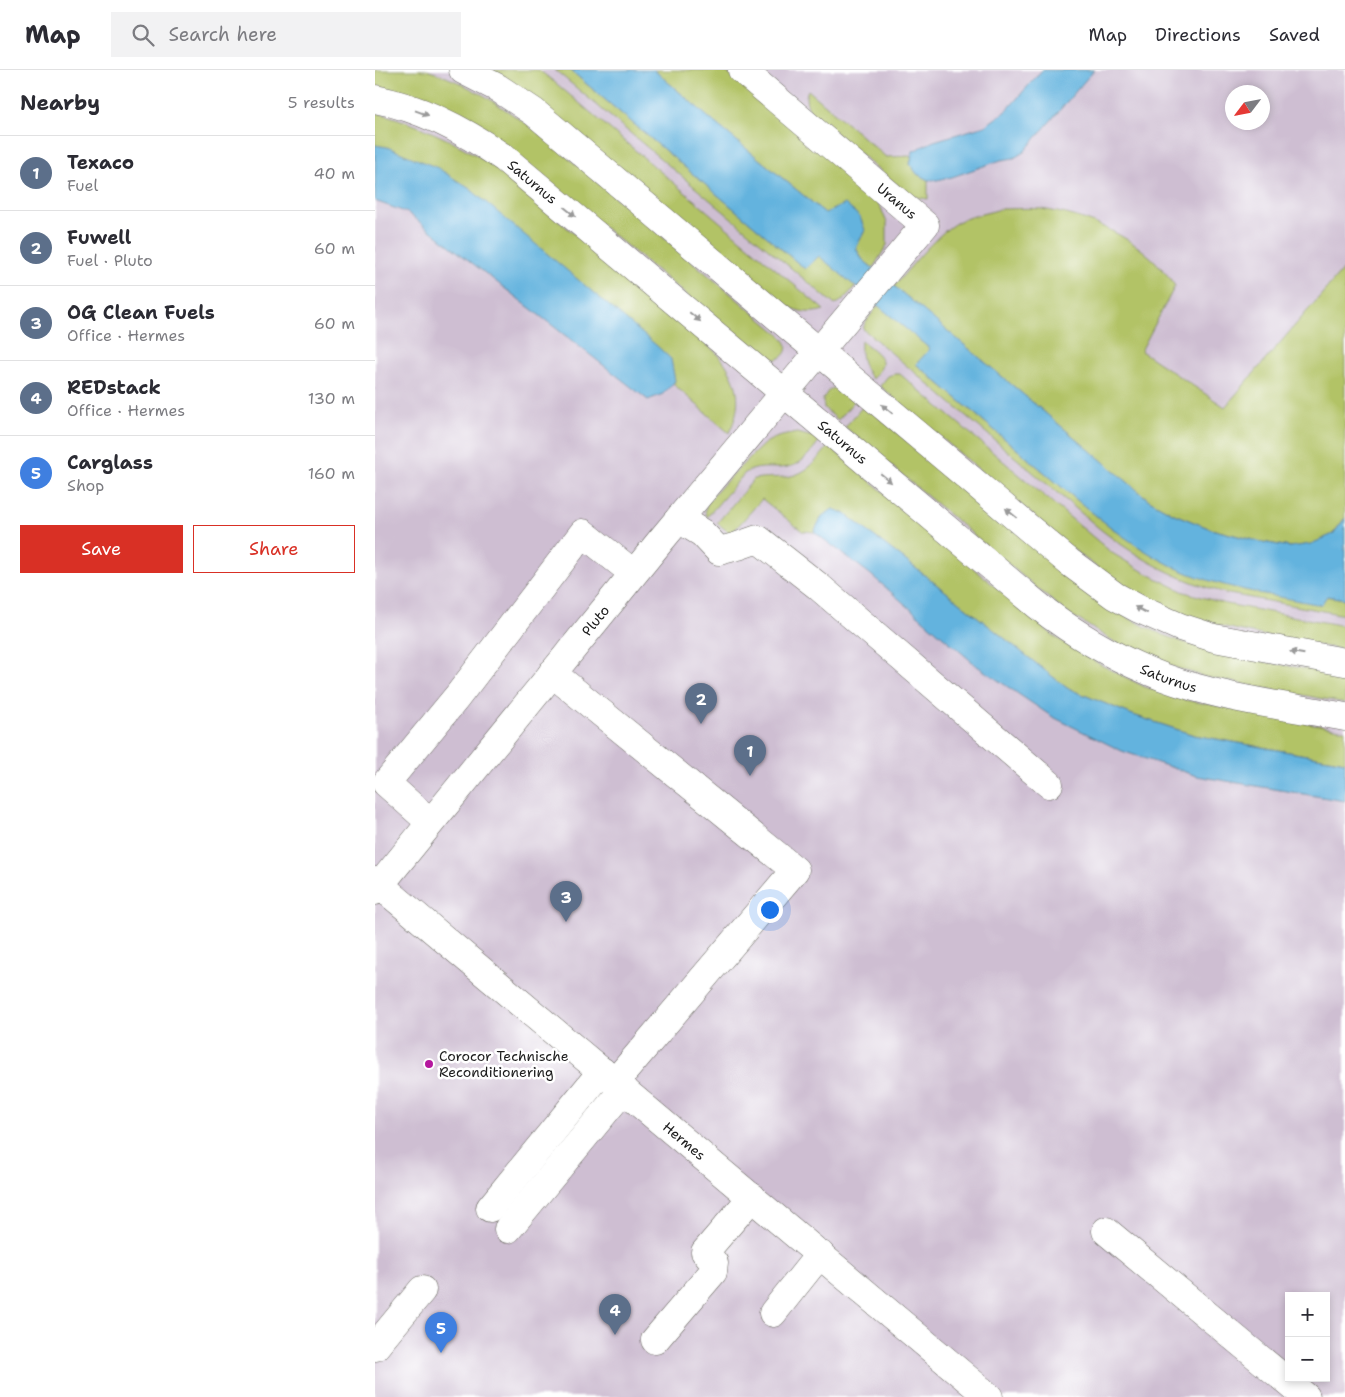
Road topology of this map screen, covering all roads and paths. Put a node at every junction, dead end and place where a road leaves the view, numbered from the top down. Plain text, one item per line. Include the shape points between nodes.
1 (463, 70) edge
2 (742, 70) edge
3 (375, 98) edge
4 (819, 352) junction
5 (785, 393) junction
6 (679, 519) junction
7 (633, 573) junction
8 (1345, 662) edge
9 (552, 673) junction
10 (1345, 717) edge
11 (1049, 784) dead end
12 (431, 822) junction
13 (377, 885) edge
14 (613, 1081) junction
15 (752, 1197) junction
16 (490, 1208) dead end
17 (507, 1229) dead end
18 (1106, 1231) dead end
19 (820, 1254) junction
20 (422, 1290) dead end
21 (773, 1313) dead end
22 (655, 1340) dead end
23 (375, 1347) edge
24 (989, 1397) edge
25 (1305, 1397) edge

1 - 4 main road via 534,112
2 - 4 main road, Uranus via 925,225
3 -> 5 main road, Saturnus via 445,122 503,158
4 - 5 main road, Pluto
8 -> 4 main road via 1214,638 1158,618 1115,596 1069,562
5 - 6 main road, Pluto
5 -> 10 main road, Saturnus via 1039,606 1087,640 1162,677 1208,692
6 - 7 main road, Pluto
6 - 11 main road via 702,534 719,551 758,539
7 - 9 main road, Pluto
7 - 12 main road via 583,533 457,697 386,783
9 - 12 main road, Pluto
9 - 14 main road via 795,870
12 - 13 main road, Pluto
13 - 14 main road, Hermes
14 - 15 main road, Hermes
14 - 16 main road
14 - 17 main road
15 - 19 main road, Hermes
15 - 22 main road via 705,1252 714,1263 713,1272
18 - 25 main road
19 - 21 main road
19 - 24 main road, Hermes
20 - 23 main road

